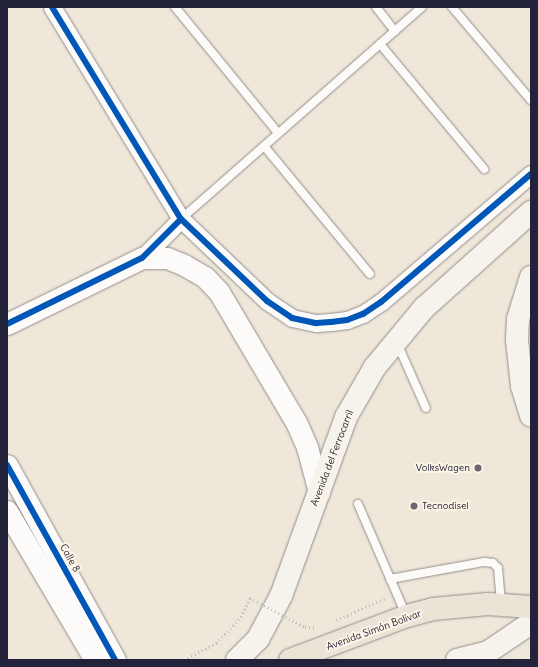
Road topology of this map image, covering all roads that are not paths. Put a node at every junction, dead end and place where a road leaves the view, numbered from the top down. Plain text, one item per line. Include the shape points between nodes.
1 (52, 7) edge
2 (175, 7) edge
3 (376, 7) edge
4 (422, 7) edge
5 (452, 7) edge
6 (395, 31) junction
7 (380, 44) junction
8 (531, 100) edge
9 (278, 133) junction
10 (264, 146) junction
11 (484, 169) dead end
12 (531, 174) edge
13 (531, 212) edge
14 (181, 219) junction
15 (142, 258) junction
16 (370, 274) dead end
17 (531, 277) edge
18 (7, 324) edge
19 (395, 340) junction
20 (426, 408) dead end
21 (531, 416) edge
22 (7, 465) edge
23 (319, 492) junction
24 (358, 504) dead end
25 (7, 510) edge
26 (390, 578) junction
27 (501, 604) junction
28 (529, 612) edge
29 (406, 616) junction
30 (95, 660) edge
31 (115, 660) edge
32 (237, 660) edge
33 (290, 660) edge
34 (457, 660) edge

1 - 14 street
2 - 9 lane
3 - 6 lane
4 - 6 lane
5 - 8 lane
6 - 7 lane
7 - 9 lane
7 - 11 lane
9 - 10 lane
10 - 14 lane
10 - 16 lane
12 - 14 street via 381,302 363,314 347,320 302,320 280,311
13 - 19 main road, Avenida del Ferrocarril via 424,308
14 - 15 street
15 - 18 street
15 - 23 street via 167,258 184,265 205,277 219,292 296,422 307,447
17 - 21 main road via 518,319 517,340 522,386
19 - 20 lane
19 - 23 main road, Avenida del Ferrocarril via 375,367 346,417
22 - 31 street, Calle 8
23 - 32 main road, Avenida del Ferrocarril via 271,615 258,639
24 - 26 lane
25 - 30 street
26 - 27 lane via 484,562 493,563 498,568
26 - 29 lane
27 - 28 main road, Avenida Simón Bolívar
27 - 29 main road, Avenida Simón Bolívar via 457,605
28 - 34 main road via 488,652
29 - 33 main road, Avenida Simón Bolívar

